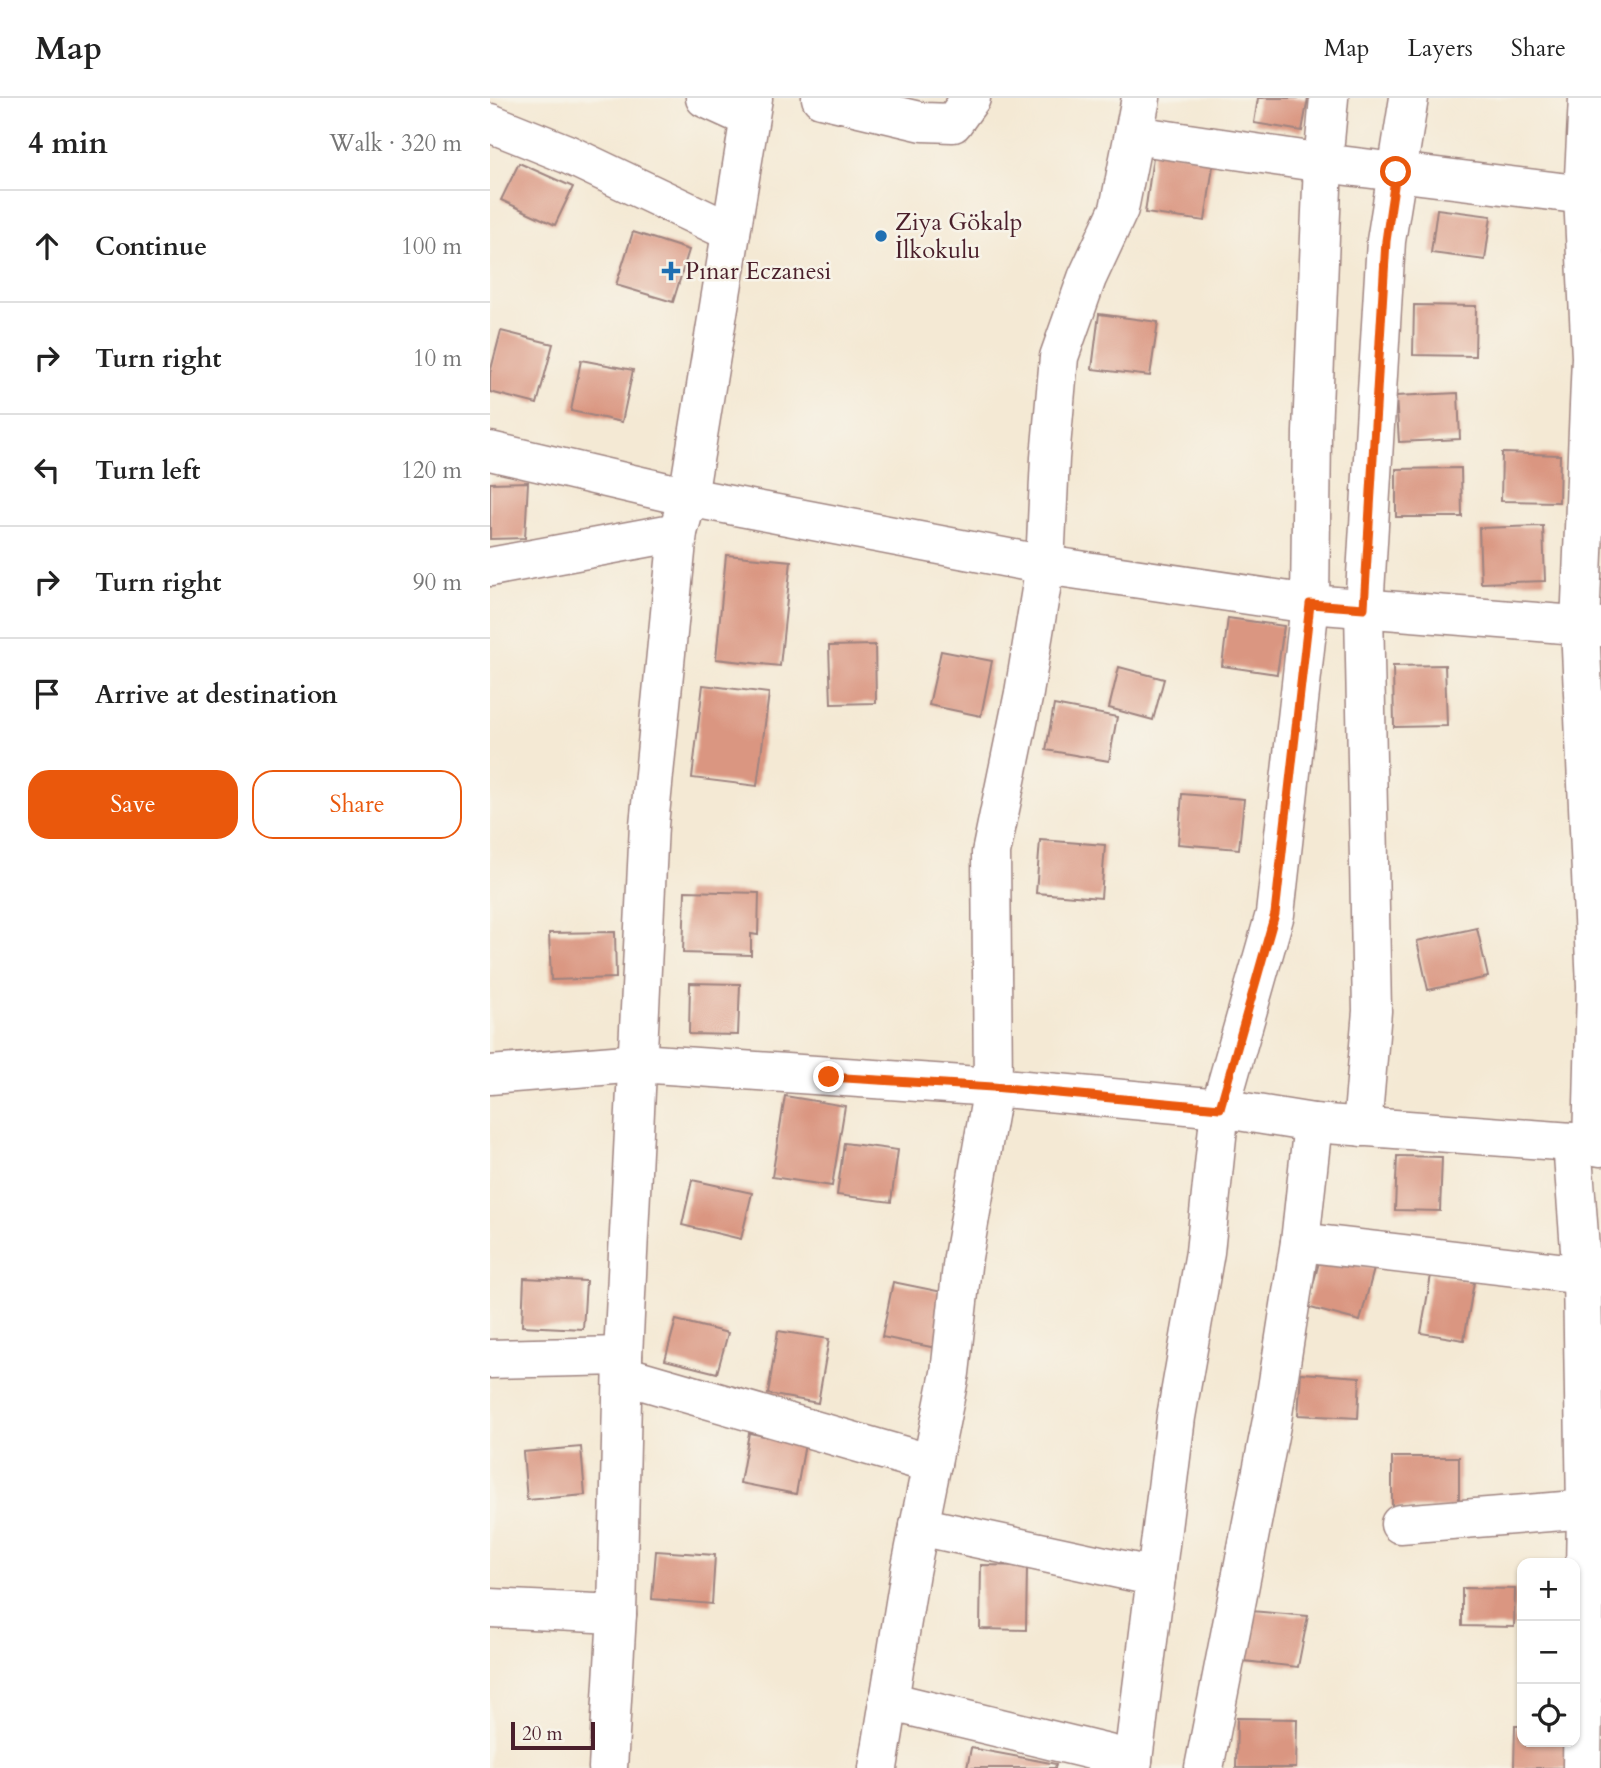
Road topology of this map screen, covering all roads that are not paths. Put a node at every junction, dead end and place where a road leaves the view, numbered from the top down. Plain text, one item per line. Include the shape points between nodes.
1 (705, 98) edge
2 (821, 98) edge
3 (971, 98) edge
4 (1141, 98) edge
5 (1329, 98) edge
6 (1409, 98) edge
7 (1588, 98) edge
8 (751, 108) edge
9 (490, 123) edge
10 (1134, 135) junction
11 (1323, 163) junction
12 (1396, 172) junction
13 (1592, 197) edge
14 (731, 232) junction
15 (490, 451) edge
16 (683, 515) junction
17 (1045, 565) junction
18 (490, 567) edge
19 (1310, 604) junction
20 (1364, 608) junction
21 (1590, 627) edge
22 (1599, 987) edge
23 (638, 1063) junction
24 (490, 1075) edge
25 (993, 1087) junction
26 (1220, 1108) junction
27 (1313, 1123) junction
28 (1362, 1127) junction
29 (1588, 1145) edge
30 (1300, 1242) junction
31 (1591, 1277) edge
32 (490, 1359) edge
33 (623, 1365) junction
34 (932, 1464) junction
35 (1593, 1508) edge
36 (1400, 1524) dead end
37 (919, 1526) junction
38 (1156, 1577) junction
39 (490, 1608) edge
40 (617, 1614) junction
41 (888, 1701) junction
42 (1133, 1764) edge
43 (608, 1768) edge
44 (878, 1768) edge
45 (1204, 1768) edge
46 (1582, 1768) edge

1 - 8 street
2 - 3 street via 923,122 953,123
4 - 10 street
5 - 11 street
6 - 12 street
7 - 13 street
8 - 14 street
9 - 14 street
10 - 11 street
10 - 17 street via 1119,209 1087,278 1059,356
11 - 12 street
11 - 19 street
12 - 13 street
12 - 20 street via 1386,241
13 - 21 street
14 - 16 street
15 - 16 street
16 - 17 street
16 - 18 street
16 - 23 street via 649,825
17 - 19 street
17 - 25 street via 991,853
19 - 20 street
19 - 26 street via 1275,914
20 - 21 street
20 - 28 street via 1372,1011
21 - 22 street
22 - 29 street
23 - 24 street
23 - 25 street
23 - 33 street
25 - 26 street
25 - 34 street
26 - 27 street
26 - 38 street via 1205,1252 1176,1417
27 - 28 street
27 - 30 street
28 - 29 street
29 - 31 street
30 - 31 street
30 - 45 street via 1272,1420
31 - 35 street
32 - 33 street
33 - 34 street
33 - 40 street
34 - 37 street
35 - 36 street
35 - 46 street
37 - 38 street
37 - 41 street
38 - 42 street
39 - 40 street
40 - 43 street
41 - 42 street
41 - 44 street

